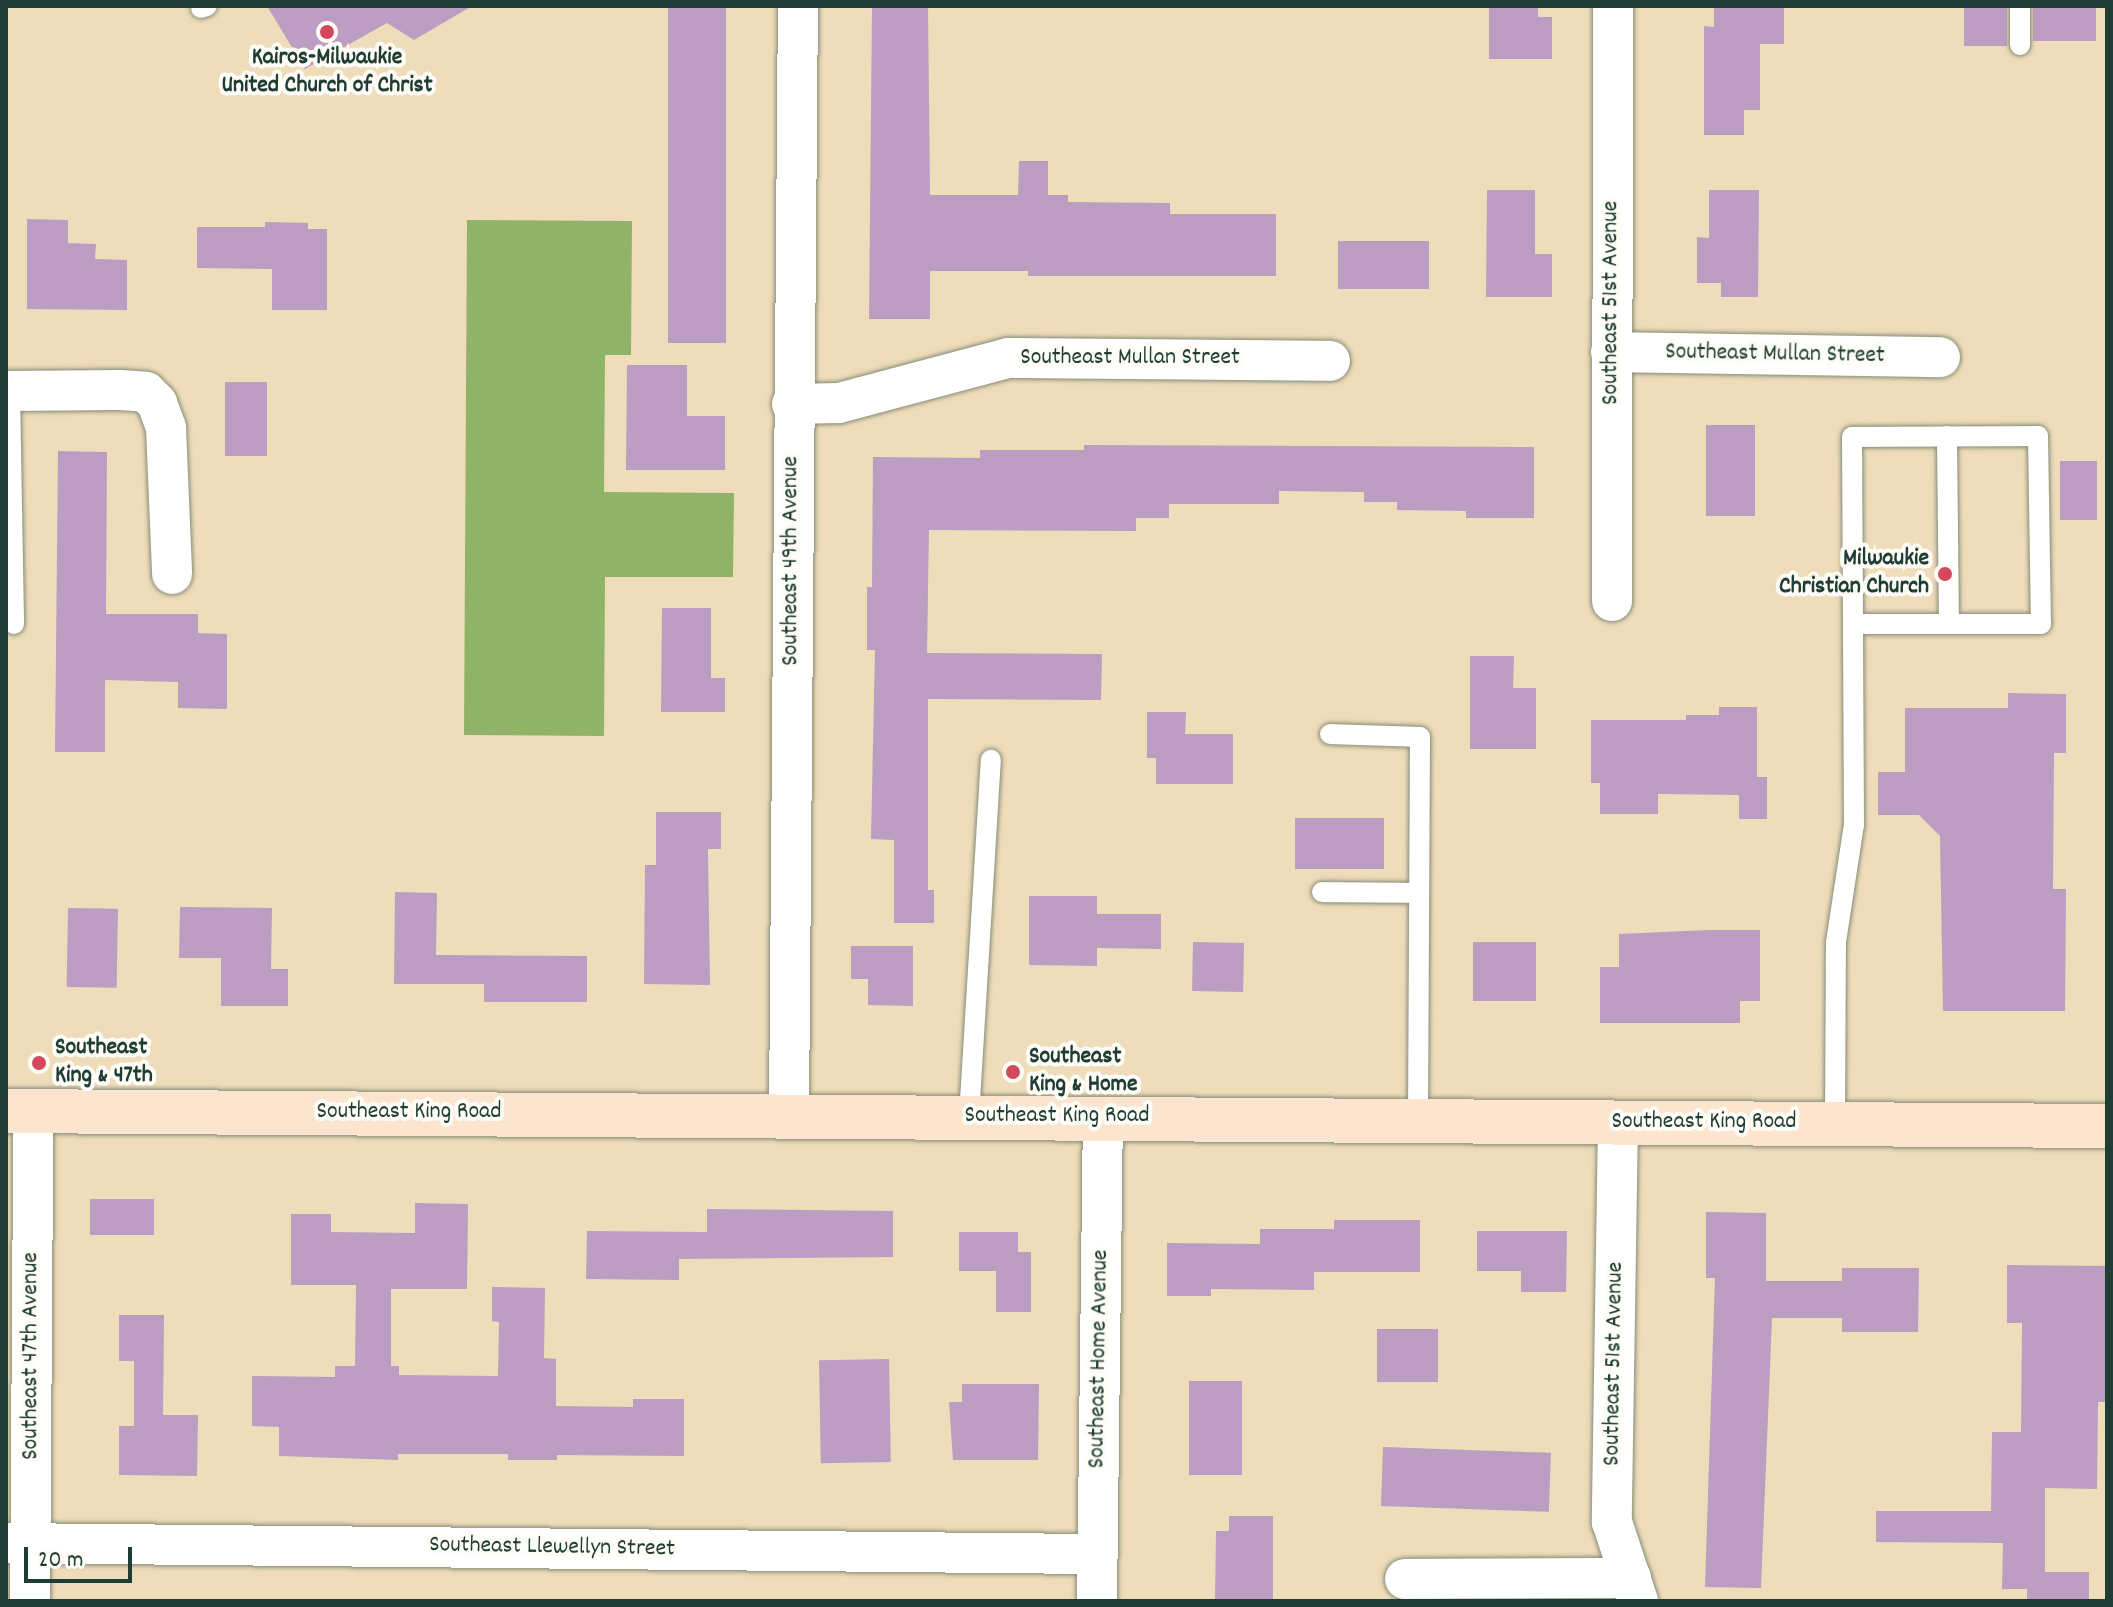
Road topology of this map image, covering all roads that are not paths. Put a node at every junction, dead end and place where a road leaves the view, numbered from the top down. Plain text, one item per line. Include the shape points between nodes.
1 (798, 6) edge
2 (1613, 6) edge
3 (2020, 6) edge
4 (2020, 45) dead end
5 (1611, 352) junction
6 (1940, 357) dead end
7 (1330, 361) dead end
8 (8, 391) edge
9 (792, 404) junction
10 (1947, 436) junction
11 (172, 574) dead end
12 (1612, 601) dead end
13 (14, 624) dead end
14 (1853, 624) junction
15 (1949, 624) junction
16 (1330, 734) dead end
17 (991, 760) dead end
18 (1322, 892) dead end
19 (1419, 893) junction
20 (19, 1111) edge
21 (789, 1115) junction
22 (969, 1117) junction
23 (1103, 1118) junction
24 (1418, 1120) junction
25 (1618, 1122) junction
26 (1835, 1124) junction
27 (2107, 1126) edge
28 (19, 1308) edge
29 (18, 1543) edge
30 (1097, 1554) junction
31 (1405, 1579) dead end
32 (1634, 1589) edge
33 (30, 1601) edge
34 (1097, 1601) edge

1 - 9 street, Southeast 49th Avenue
2 - 5 street, Southeast 51st Avenue
3 - 4 lane
5 - 6 street, Southeast Mullan Street
5 - 12 street, Southeast 51st Avenue
7 - 9 street, Southeast Mullan Street via 1008,358 839,403
8 - 11 street via 146,392 157,403 166,428
8 - 13 lane
9 - 21 street, Southeast 49th Avenue
10 - 14 lane via 1852,437
10 - 15 lane
10 - 15 lane via 2038,436 2041,624
14 - 15 lane
14 - 26 lane via 1854,825 1836,942
16 - 19 lane via 1420,737
17 - 22 lane
18 - 19 lane
19 - 24 lane
20 - 21 main road, Southeast King Road
20 - 28 street, Southeast 47th Avenue
21 - 22 main road, Southeast King Road
22 - 23 main road, Southeast King Road
23 - 24 main road, Southeast King Road
23 - 30 street, Southeast Home Avenue
24 - 25 main road, Southeast King Road
25 - 26 main road, Southeast King Road
25 - 32 street, Southeast 51st Avenue via 1612,1522
26 - 27 main road, Southeast King Road
28 - 29 street, Southeast 47th Avenue
29 - 30 street, Southeast Llewellyn Street
29 - 33 street, Southeast 47th Avenue
30 - 34 street, Southeast Home Avenue
31 - 32 street

